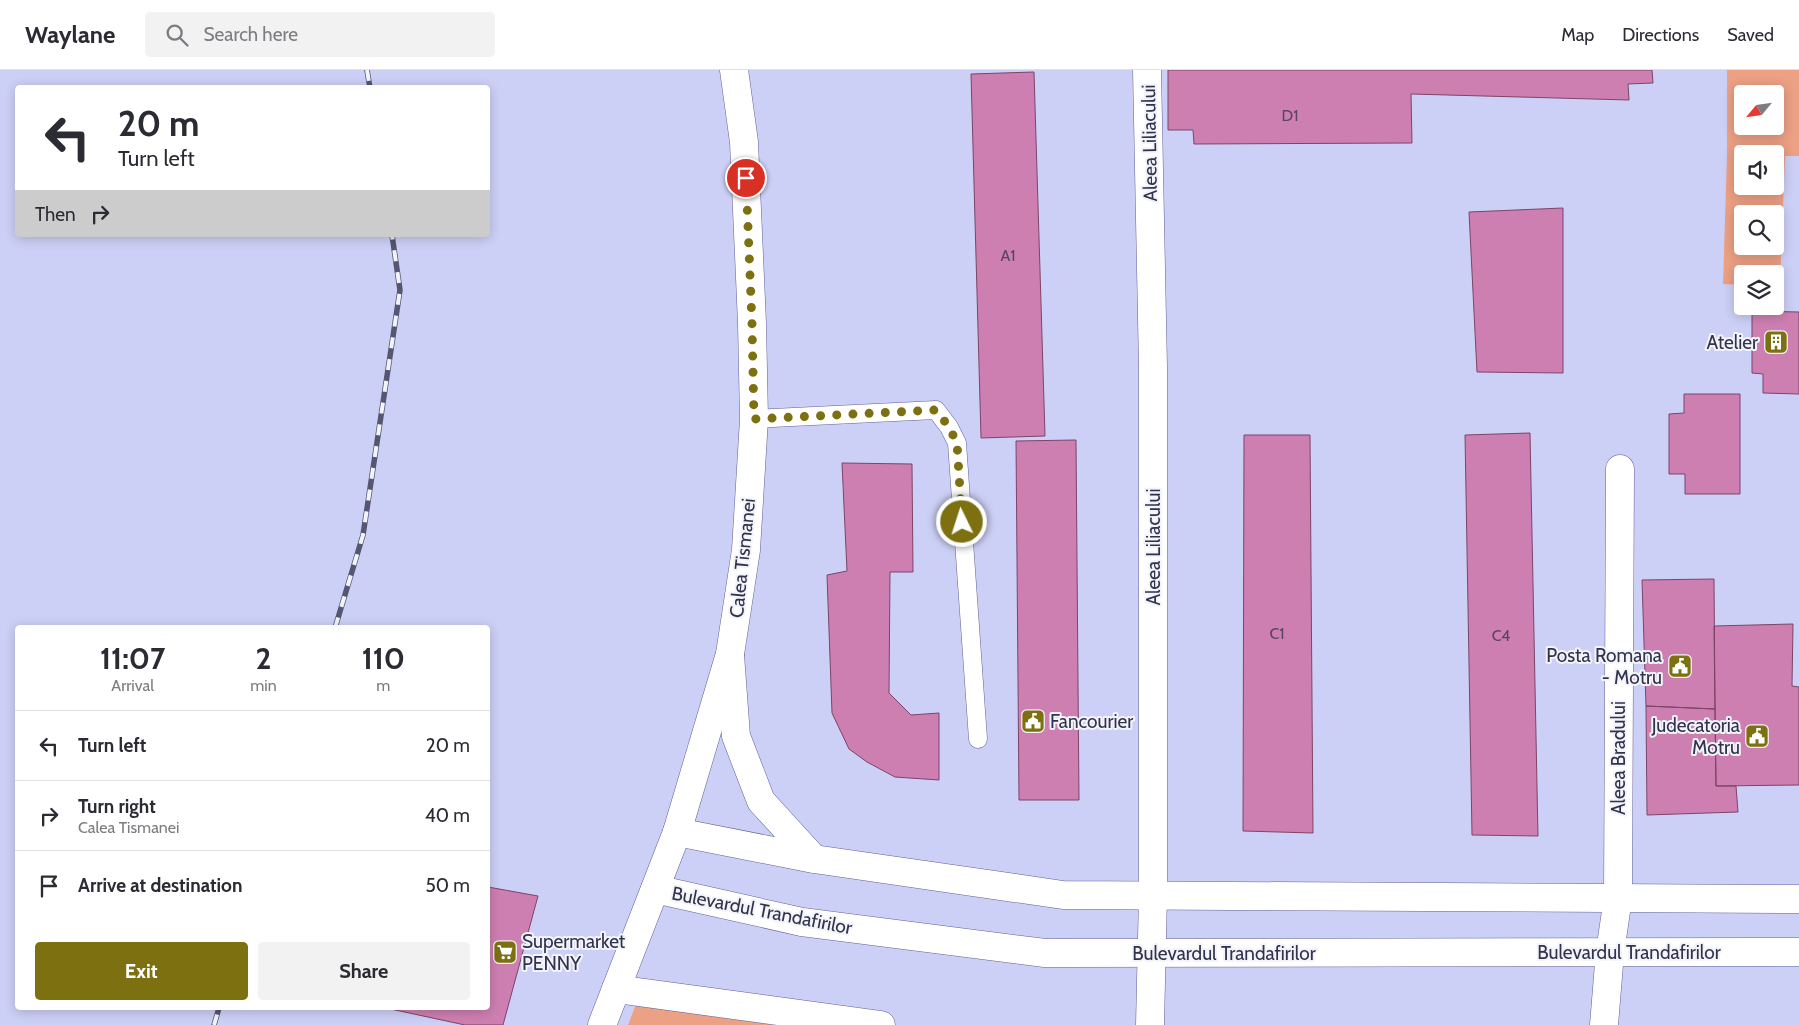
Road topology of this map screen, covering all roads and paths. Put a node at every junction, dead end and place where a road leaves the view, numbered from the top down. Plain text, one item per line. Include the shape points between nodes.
1 (734, 70) edge
2 (1147, 70) edge
3 (754, 419) junction
4 (1620, 469) dead end
5 (730, 654) junction
6 (978, 740) dead end
7 (677, 832) junction
8 (814, 859) junction
9 (655, 889) junction
10 (1153, 896) junction
11 (1618, 898) junction
12 (1799, 899) edge
13 (1610, 952) junction
14 (1799, 952) edge
15 (1152, 953) junction
16 (616, 989) junction
17 (602, 1025) edge
18 (881, 1025) edge
19 (1150, 1025) edge
20 (1604, 1025) edge

1 - 3 street, Calea Tismanei via 744,142
2 - 10 street, Aleea Liliacului via 1153,368
3 - 5 street, Calea Tismanei via 746,550
3 - 6 lane via 936,410 949,427 957,443
4 - 11 street, Aleea Bradului
5 - 7 street, Calea Tismanei
5 - 8 street via 736,736 761,801
7 - 8 street
7 - 9 street, Calea Tismanei
8 - 10 street via 1062,895
9 - 15 street, Bulevardul Trandafirilor via 802,922 1044,953
9 - 16 street, Calea Tismanei
10 - 11 street
10 - 15 street, Aleea Liliacului
11 - 12 street
11 - 13 street, Aleea Bradului
13 - 14 street, Bulevardul Trandafirilor
13 - 15 street, Bulevardul Trandafirilor
13 - 20 street, Aleea Bradului
15 - 19 street, Aleea Liliacului
16 - 17 street, Calea Tismanei
16 - 18 street

